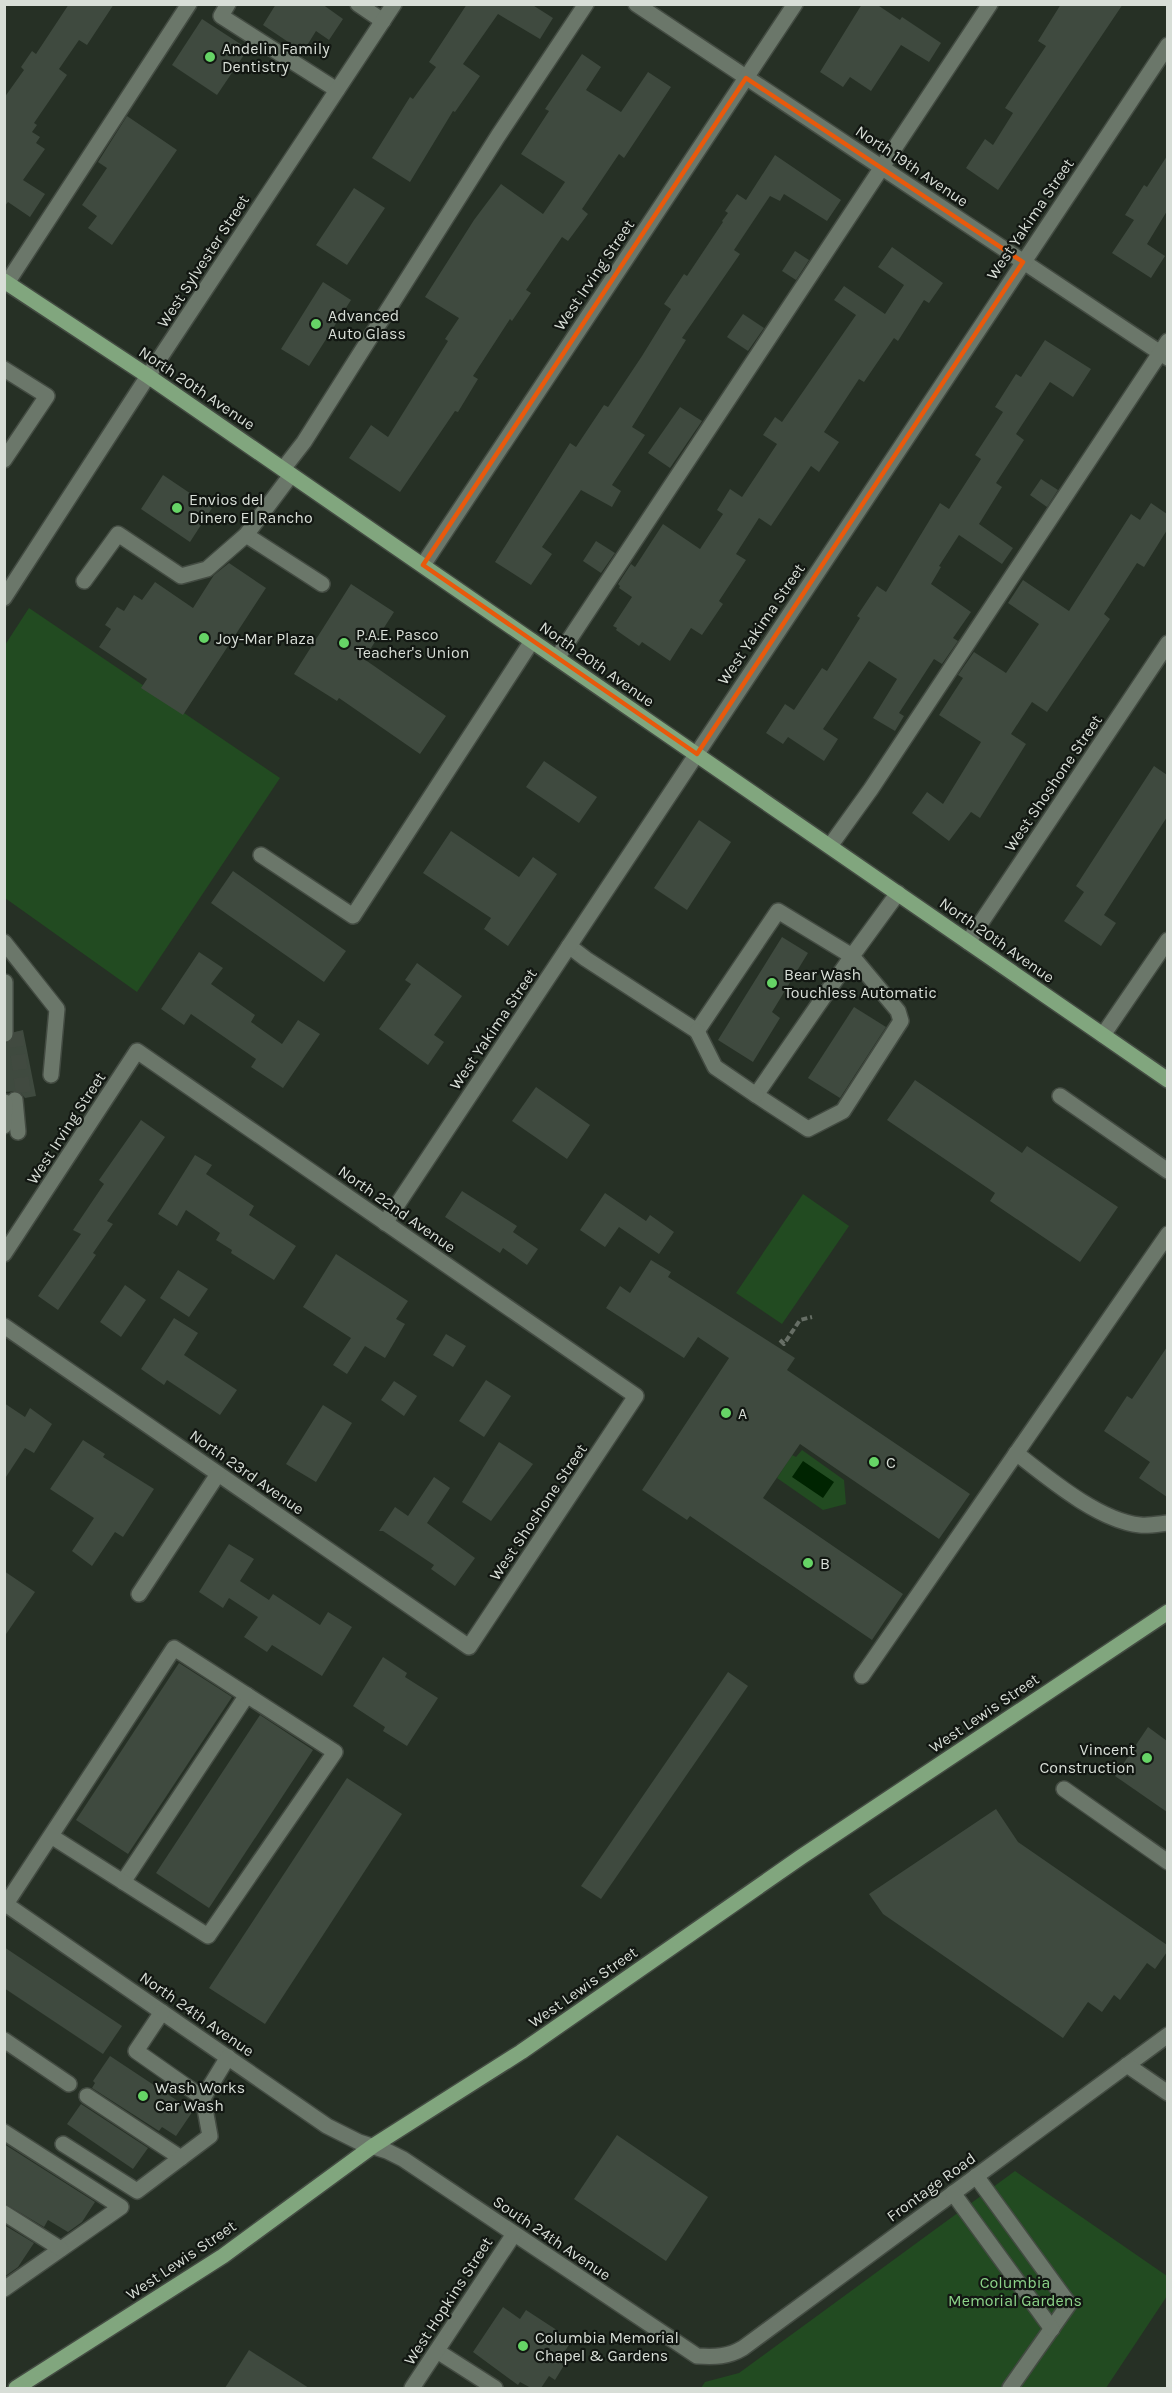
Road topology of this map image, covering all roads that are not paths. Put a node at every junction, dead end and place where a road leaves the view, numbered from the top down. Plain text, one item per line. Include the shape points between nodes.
1 (189, 4) edge
2 (228, 4) edge
3 (358, 4) edge
4 (394, 4) edge
5 (586, 4) edge
6 (636, 4) edge
7 (795, 4) edge
8 (990, 4) edge
9 (383, 21) junction
10 (1167, 45) edge
11 (747, 78) junction
12 (337, 90) junction
13 (881, 168) junction
14 (1023, 262) junction
15 (6, 282) edge
16 (1165, 351) edge
17 (4, 369) edge
18 (148, 376) junction
19 (4, 460) edge
20 (287, 472) junction
21 (246, 535) junction
22 (423, 565) junction
23 (84, 581) dead end
24 (322, 584) dead end
25 (4, 598) edge
26 (532, 641) junction
27 (1167, 643) edge
28 (557, 658) junction
29 (697, 754) junction
30 (830, 846) junction
31 (261, 855) dead end
32 (898, 893) junction
33 (1167, 940) edge
34 (4, 942) edge
35 (968, 942) junction
36 (569, 946) junction
37 (852, 956) junction
38 (5, 982) edge
39 (15, 996) dead end
40 (697, 1031) junction
41 (10, 1033) edge
42 (1103, 1035) junction
43 (137, 1051) joint
44 (51, 1075) dead end
45 (1167, 1080) edge
46 (756, 1095) junction
47 (1060, 1096) dead end
48 (15, 1100) edge
49 (16, 1126) edge
50 (1167, 1171) edge
51 (385, 1223) junction
52 (1167, 1234) edge
53 (4, 1254) edge
54 (4, 1326) edge
55 (636, 1396) joint
56 (1016, 1453) junction
57 (218, 1474) junction
58 (1167, 1523) edge
59 (139, 1594) dead end
60 (1167, 1612) edge
61 (469, 1647) joint
62 (862, 1676) dead end
63 (247, 1695) junction
64 (1064, 1789) dead end
65 (51, 1836) junction
66 (1167, 1862) edge
67 (123, 1882) junction
68 (5, 1904) edge
69 (162, 2012) junction
70 (1167, 2035) edge
71 (4, 2040) edge
72 (228, 2057) junction
73 (1127, 2065) junction
74 (69, 2084) dead end
75 (1167, 2092) edge
76 (87, 2096) dead end
77 (203, 2098) junction
78 (4, 2132) edge
79 (63, 2144) dead end
80 (373, 2146) junction
81 (181, 2158) junction
82 (976, 2176) junction
83 (953, 2193) junction
84 (4, 2213) edge
85 (514, 2234) junction
86 (61, 2249) junction
87 (4, 2289) edge
88 (1052, 2329) junction
89 (437, 2351) junction
90 (710, 2357) joint
91 (16, 2388) edge
92 (412, 2388) edge
93 (495, 2388) edge
94 (1010, 2388) edge

1 - 15 street
2 - 12 street via 221,15
3 - 9 street
4 - 9 street, West Sylvester Street
5 - 20 street via 498,136
6 - 11 street, North 19th Avenue
7 - 11 street, West Irving Street
8 - 13 street
9 - 12 street, West Sylvester Street
10 - 14 street, West Yakima Street
11 - 13 street, North 19th Avenue
11 - 22 street, West Irving Street
12 - 18 street, West Sylvester Street
13 - 14 street, North 19th Avenue
13 - 28 street
14 - 16 street, North 19th Avenue
14 - 29 street, West Yakima Street
15 - 18 main road, North 20th Avenue
16 - 30 street
17 - 19 street via 47,396
18 - 20 main road, North 20th Avenue
18 - 25 street, West Sylvester Street
20 - 21 street
20 - 22 main road, North 20th Avenue
21 - 23 street via 207,568 181,576 118,534
21 - 24 street
22 - 26 main road, North 20th Avenue
26 - 28 main road, North 20th Avenue
26 - 31 street via 353,916
27 - 35 street, West Shoshone Street
28 - 29 main road, North 20th Avenue
29 - 30 main road, North 20th Avenue
29 - 36 street, West Yakima Street
30 - 32 main road, North 20th Avenue
32 - 35 main road, North 20th Avenue
32 - 37 street
33 - 42 street
34 - 44 street via 57,1009
35 - 42 main road, North 20th Avenue
36 - 40 street
36 - 51 street, West Yakima Street
37 - 40 street via 778,911
37 - 46 street
37 - 46 street via 898,1011 901,1021 843,1111 808,1129
38 - 41 street
39 - 41 street
40 - 46 street via 715,1067
42 - 45 main road, North 20th Avenue
43 - 51 street, North 22nd Avenue
43 - 53 street, West Irving Street
47 - 50 street
48 - 49 street
48 - 49 street
51 - 55 street, North 22nd Avenue
52 - 56 street
54 - 57 street, North 23rd Avenue
55 - 61 street, West Shoshone Street
56 - 58 street via 1068,1493 1106,1514 1139,1525
56 - 62 street
57 - 59 street
57 - 61 street, North 23rd Avenue
60 - 80 main road, West Lewis Street via 801,1857 521,2052
63 - 65 street via 174,1648
63 - 67 street
63 - 67 street via 335,1752 208,1936
64 - 66 street
65 - 67 street
65 - 68 street
68 - 69 street, North 24th Avenue
69 - 72 street, North 24th Avenue
69 - 77 street via 136,2051
70 - 73 street, Frontage Road
71 - 74 street
72 - 77 street
72 - 80 street, North 24th Avenue via 327,2126
73 - 75 street
73 - 82 street, Frontage Road
76 - 81 street
77 - 81 street via 210,2136
78 - 86 street via 121,2207
79 - 81 street via 137,2191
80 - 85 street, South 24th Avenue via 403,2158
80 - 91 main road, West Lewis Street via 223,2256
82 - 83 street, Frontage Road
82 - 88 street via 1069,2304
83 - 88 street
83 - 90 street, Frontage Road via 743,2348
84 - 86 street
85 - 89 street, West Hopkins Street
85 - 90 street, South 24th Avenue via 685,2349 697,2356
86 - 87 street
88 - 94 street
89 - 92 street, West Hopkins Street
89 - 93 street

